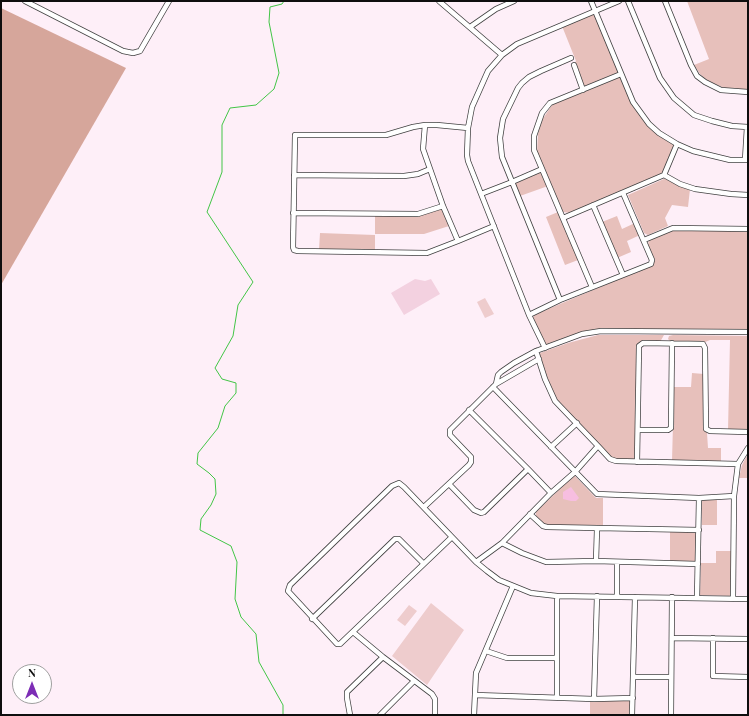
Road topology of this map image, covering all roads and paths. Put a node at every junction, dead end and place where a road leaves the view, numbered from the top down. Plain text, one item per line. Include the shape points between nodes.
1 (25, 1) edge
2 (169, 1) edge
3 (440, 1) edge
4 (514, 1) edge
5 (591, 1) edge
6 (619, 1) edge
7 (628, 1) edge
8 (665, 1) edge
9 (595, 11) junction
10 (470, 27) junction
11 (502, 55) junction
12 (571, 58) dead end
13 (574, 65) dead end
14 (621, 74) junction
15 (583, 90) junction
16 (748, 92) edge
17 (425, 125) junction
18 (747, 127) edge
19 (468, 128) junction
20 (677, 144) junction
21 (747, 160) edge
22 (542, 169) junction
23 (430, 170) junction
24 (294, 175) junction
25 (664, 175) junction
26 (512, 182) junction
27 (623, 193) junction
28 (481, 194) junction
29 (748, 195) edge
30 (443, 206) junction
31 (593, 206) junction
32 (293, 213) junction
33 (563, 218) junction
34 (494, 226) junction
35 (748, 229) edge
36 (644, 240) junction
37 (458, 241) junction
38 (623, 276) junction
39 (592, 287) junction
40 (560, 300) junction
41 (529, 315) junction
42 (748, 332) edge
43 (672, 343) junction
44 (544, 348) junction
45 (536, 351) junction
46 (539, 360) junction
47 (495, 385) junction
48 (469, 410) junction
49 (577, 424) junction
50 (638, 430) junction
51 (748, 432) edge
52 (598, 446) junction
53 (551, 447) junction
54 (748, 448) edge
55 (636, 462) junction
56 (738, 464) junction
57 (528, 469) junction
58 (574, 472) junction
59 (449, 484) junction
60 (551, 493) junction
61 (734, 496) junction
62 (699, 498) junction
63 (424, 507) junction
64 (530, 514) junction
65 (597, 529) junction
66 (699, 530) junction
67 (452, 537) junction
68 (502, 543) junction
69 (596, 561) junction
70 (476, 562) junction
71 (617, 562) junction
72 (424, 564) junction
73 (698, 564) junction
74 (513, 586) junction
75 (558, 596) junction
76 (597, 596) junction
77 (618, 597) junction
78 (635, 597) junction
79 (672, 597) junction
80 (697, 598) junction
81 (733, 598) junction
82 (748, 599) edge
83 (312, 619) junction
84 (353, 632) junction
85 (672, 638) junction
86 (713, 638) junction
87 (748, 639) edge
88 (486, 651) junction
89 (384, 657) junction
90 (557, 658) junction
91 (634, 677) junction
92 (671, 677) junction
93 (748, 677) edge
94 (414, 681) junction
95 (475, 695) junction
96 (557, 697) junction
97 (633, 698) junction
98 (594, 699) junction
99 (350, 715) edge
100 (380, 715) edge
101 (435, 715) edge
102 (474, 715) edge
103 (632, 715) edge
104 (671, 715) edge

1 - 2 street via 123,51 133,53 140,51
3 - 10 street
4 - 10 street via 496,9
5 - 9 street
6 - 9 street
7 - 18 street via 660,78 674,98 694,115 732,126
8 - 16 street via 697,76 721,90
9 - 11 street via 517,44
9 - 14 street
10 - 11 street
11 - 19 street via 488,71 480,87 472,107
12 - 26 street via 529,77 518,88 507,108 500,146
13 - 15 street
14 - 15 street
14 - 20 street via 633,102 644,119 659,133
15 - 22 street via 550,103 542,113 533,145
17 - 19 street
17 - 23 street via 423,147
17 - 24 street via 386,135 296,135
18 - 21 street
19 - 28 street via 468,161
20 - 21 street via 717,158
20 - 25 street
22 - 26 street
22 - 33 street
23 - 24 street via 404,176
23 - 30 street
24 - 32 street
25 - 27 street
25 - 29 street via 695,189
26 - 28 street
26 - 40 street
27 - 31 street
27 - 36 street
28 - 34 street
30 - 32 street via 418,214
30 - 37 street
31 - 33 street
31 - 38 street
32 - 37 street via 293,246 296,250 427,253
33 - 39 street
34 - 37 street
34 - 41 street
35 - 36 street via 673,228
36 - 38 street via 652,260 651,264
38 - 39 street
39 - 40 street
40 - 41 street
41 - 44 street
42 - 44 street via 601,331 582,334
43 - 50 street via 639,346
43 - 50 street via 671,428
43 - 51 street via 704,346 706,429
44 - 45 street
45 - 46 street
45 - 47 street via 501,372
46 - 47 street
46 - 49 street via 555,401
47 - 48 street
47 - 53 street
48 - 57 street
48 - 59 street via 449,432 471,457 471,462
49 - 52 street
49 - 53 street
50 - 55 street
52 - 55 street via 612,460
52 - 58 street
53 - 58 street
54 - 56 street
55 - 56 street
56 - 61 street
57 - 59 street via 481,513 474,510
57 - 60 street
58 - 60 street
58 - 62 street via 597,494
59 - 63 street
60 - 64 street
61 - 62 street
61 - 81 street
62 - 66 street
63 - 67 street
63 - 83 street via 402,485 395,484 290,586 288,594
64 - 65 street via 545,526
64 - 68 street
65 - 66 street
65 - 69 street
66 - 73 street
67 - 70 street
67 - 72 street
68 - 69 street via 522,554 546,562
68 - 70 street
69 - 71 street
70 - 74 street via 499,580
71 - 73 street
71 - 77 street
72 - 83 street via 399,539 395,539
72 - 84 street
73 - 80 street
74 - 75 street
74 - 88 street
75 - 76 street
75 - 90 street
76 - 77 street
76 - 98 street
77 - 78 street
78 - 79 street
78 - 91 street
79 - 80 street
79 - 85 street
80 - 81 street
81 - 82 street
83 - 84 street via 337,644
84 - 89 street
85 - 86 street
85 - 92 street
86 - 87 street
86 - 93 street via 713,676
88 - 90 street via 507,658
88 - 95 street via 476,674
89 - 94 street
89 - 99 street via 347,692
90 - 96 street
91 - 92 street
91 - 97 street
92 - 104 street
94 - 100 street
94 - 101 street via 434,696
95 - 96 street
95 - 102 street
96 - 98 street
97 - 98 street
97 - 103 street

